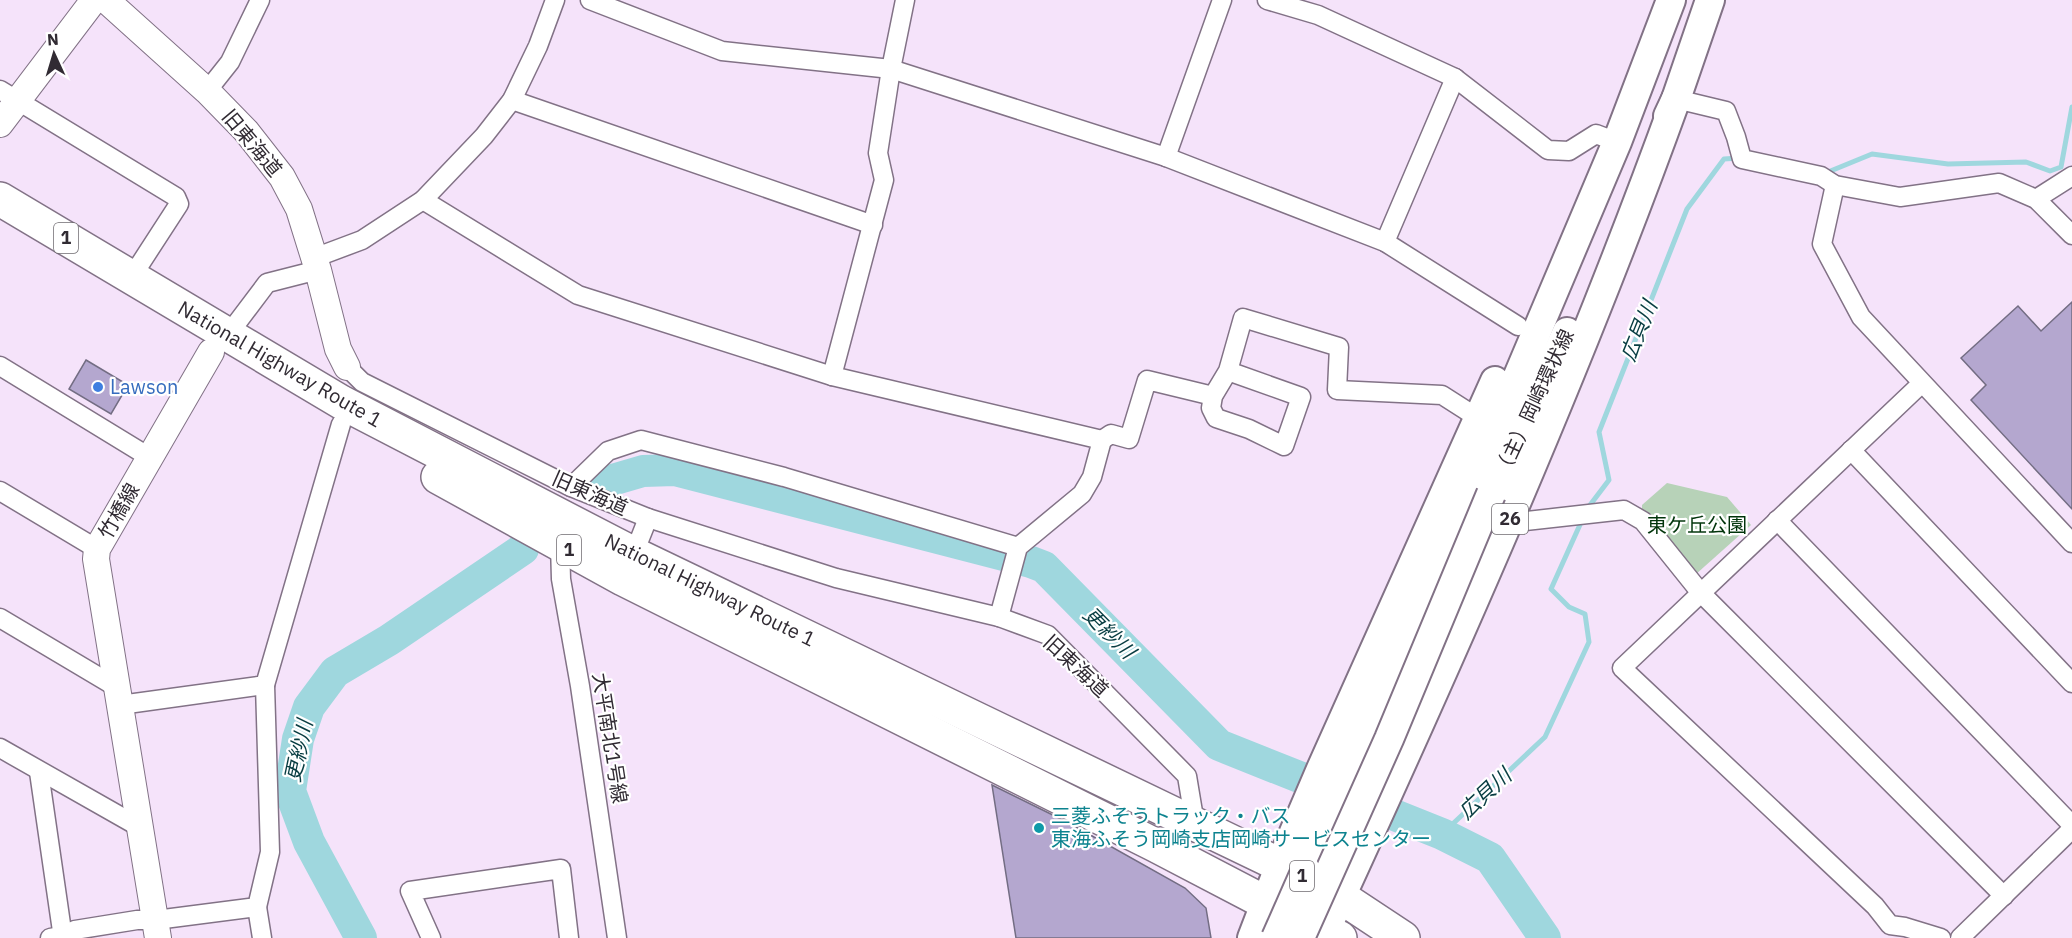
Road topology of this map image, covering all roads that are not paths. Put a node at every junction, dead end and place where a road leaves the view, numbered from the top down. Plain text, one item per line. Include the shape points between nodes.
1 (94, 0) edge
2 (106, 0) edge
3 (261, 0) edge
4 (555, 0) edge
5 (590, 0) edge
6 (905, 0) edge
7 (1222, 0) edge
8 (1267, 0) edge
9 (1671, 0) edge
10 (1710, 0) edge
11 (891, 69) junction
12 (1455, 78) junction
13 (207, 91) junction
14 (8, 95) edge
15 (1676, 99) junction
16 (512, 100) junction
17 (0, 124) edge
18 (1617, 141) junction
19 (1166, 158) junction
20 (2072, 176) edge
21 (1835, 185) junction
22 (0, 199) edge
23 (2036, 199) junction
24 (423, 200) junction
25 (0, 225) edge
26 (873, 225) junction
27 (2072, 236) edge
28 (1385, 242) junction
29 (316, 264) junction
30 (131, 278) junction
31 (1518, 326) junction
32 (220, 344) junction
33 (0, 366) edge
34 (346, 367) joint
35 (1228, 371) junction
36 (832, 376) junction
37 (1921, 384) junction
38 (1213, 396) junction
39 (1479, 418) junction
40 (341, 424) junction
41 (1102, 440) junction
42 (1851, 450) junction
43 (149, 457) junction
44 (571, 487) junction
45 (1481, 490) junction
46 (0, 491) edge
47 (648, 518) junction
48 (1777, 520) junction
49 (1509, 523) junction
50 (2072, 543) edge
51 (560, 544) junction
52 (1018, 548) junction
53 (97, 549) junction
54 (628, 567) junction
55 (1700, 592) junction
56 (999, 617) junction
57 (0, 618) edge
58 (2072, 683) edge
59 (265, 685) junction
60 (118, 696) junction
61 (0, 748) edge
62 (39, 772) junction
63 (1195, 824) junction
64 (141, 828) junction
65 (2070, 833) edge
66 (1293, 868) junction
67 (2004, 896) junction
68 (1341, 897) junction
69 (257, 907) junction
70 (1264, 923) edge
71 (157, 929) edge
72 (1887, 931) edge
73 (1319, 936) edge
74 (58, 937) edge
75 (262, 938) edge
76 (431, 938) edge
77 (569, 938) edge
78 (617, 938) edge
79 (1403, 938) edge
80 (1941, 938) edge
81 (1960, 938) edge

1 - 14 street
2 - 13 street, 旧東海道
3 - 13 street via 230,62
4 - 16 street
5 - 11 street via 722,51
6 - 11 street
7 - 19 street
8 - 12 street via 1318,15
9 - 18 main road, （主）岡崎環状線 / 26
10 - 15 main road, （主）岡崎環状線 / 26
11 - 19 street
11 - 26 street via 878,153 884,180
12 - 18 street via 1548,150 1569,151 1596,134
12 - 28 street
13 - 29 street, 旧東海道 via 246,131 282,177 299,209
14 - 17 street
14 - 30 street via 176,197 179,204
15 - 21 street via 1726,111 1742,159 1821,176
15 - 45 main road, （主）岡崎環状線 / 26
15 - 49 main road, 26 via 1636,210
16 - 24 street via 484,136
16 - 26 street
18 - 31 main road, 26
18 - 45 main road, （主）岡崎環状線 / 26
19 - 28 street
20 - 23 street
21 - 23 street via 1900,197 1999,183
21 - 37 street via 1822,244 1861,317
22 - 30 highway, National Highway Route 1 / 1
23 - 27 street
24 - 29 street via 362,240
24 - 36 street via 578,295
25 - 32 highway, National Highway Route 1 / 1
26 - 36 street
28 - 31 street
29 - 32 street via 267,283
29 - 34 street, 旧東海道
30 - 32 highway, National Highway Route 1 / 1
31 - 39 main road, 26
32 - 40 highway, National Highway Route 1 / 1
32 - 43 street, 竹橋線
32 - 54 highway, National Highway Route 1 / 1 via 341,402
33 - 43 street
34 - 44 street, 旧東海道 via 362,382
35 - 38 street
35 - 38 street via 1301,397 1284,446 1216,418 1211,408
35 - 39 street via 1243,318 1339,347 1337,390 1442,395
36 - 41 street
37 - 42 street
37 - 50 street
38 - 41 street via 1147,380 1129,439 1111,434
39 - 66 main road, 26 via 1307,801
40 - 51 highway, National Highway Route 1 / 1
40 - 59 street
41 - 52 street via 1092,477 1082,494
42 - 48 street
42 - 58 street
43 - 53 street, 竹橋線
44 - 47 street, 旧東海道
44 - 52 street via 608,451 641,440 784,477
45 - 66 main road, （主）岡崎環状線 / 26 via 1317,845
45 - 73 main road, （主）岡崎環状線 / 26, bridge
46 - 53 street
47 - 54 street
47 - 56 street, 旧東海道 via 836,578
48 - 55 street
48 - 65 street
49 - 55 street via 1624,510 1643,521
49 - 68 main road, 26
51 - 54 highway, National Highway Route 1 / 1
51 - 78 street, 大平南北1号線 via 561,579
52 - 56 street
53 - 60 street, 竹橋線
54 - 63 highway, National Highway Route 1 / 1
54 - 70 highway, National Highway Route 1 / 1 via 1155,845
55 - 67 street
55 - 72 street via 1622,668 1875,906
56 - 63 street, 旧東海道 via 1048,635 1187,776
57 - 60 street
59 - 60 street
59 - 69 street via 270,852
60 - 64 street, 竹橋線
61 - 62 street
62 - 64 street
62 - 74 street
63 - 66 highway, National Highway Route 1 / 1
64 - 71 street, 竹橋線
65 - 67 street
66 - 68 highway, National Highway Route 1 / 1
66 - 70 main road, 26, bridge
67 - 81 street
68 - 73 main road, 26
68 - 79 highway, National Highway Route 1 / 1
69 - 71 street
69 - 75 street
70 - 73 highway, National Highway Route 1 / 1
71 - 74 street via 137,920 75,930
72 - 80 street via 1905,927
76 - 77 street via 410,891 561,869

